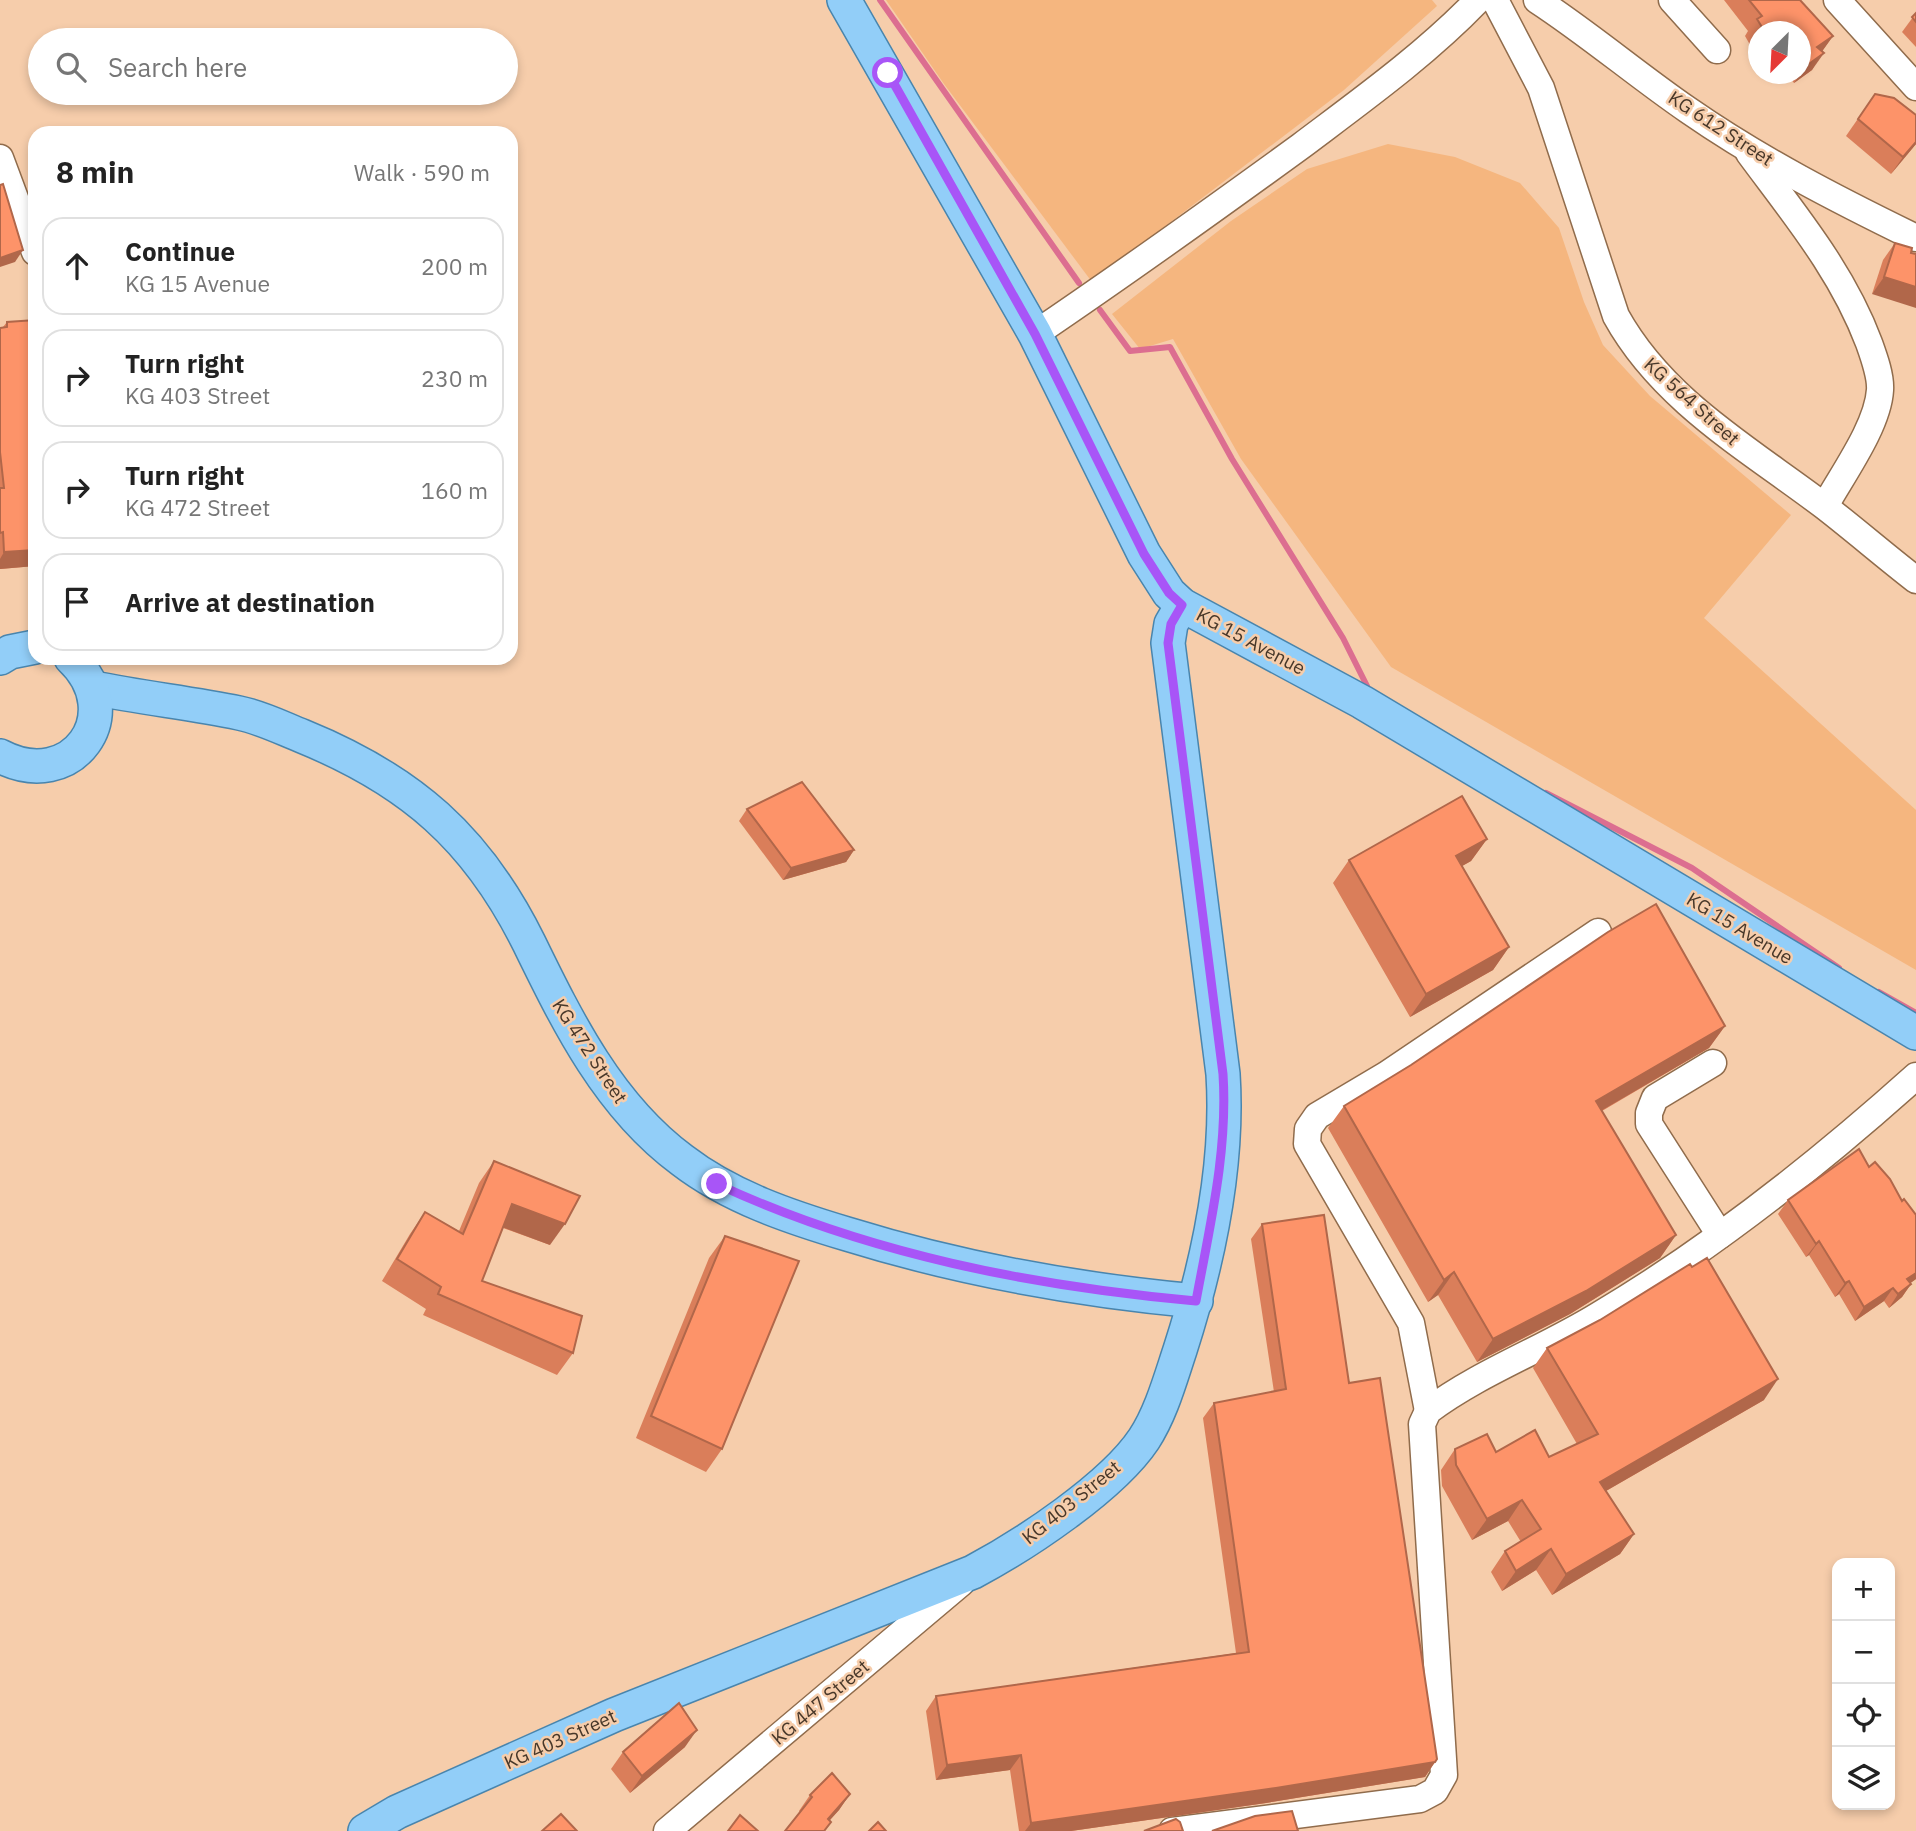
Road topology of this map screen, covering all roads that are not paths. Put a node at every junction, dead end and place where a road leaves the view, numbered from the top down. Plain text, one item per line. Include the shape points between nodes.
1 (844, 0) edge
2 (1478, 0) edge
3 (1495, 0) edge
4 (1537, 0) edge
5 (1672, 0) edge
6 (1837, 0) edge
7 (1717, 50) dead end
8 (1916, 87) edge
9 (1744, 145) junction
10 (0, 158) edge
11 (28, 232) edge
12 (1916, 238) edge
13 (1035, 334) junction
14 (1825, 506) junction
15 (1916, 580) edge
16 (1182, 605) junction
17 (28, 648) edge
18 (0, 658) edge
19 (76, 665) edge
20 (94, 688) junction
21 (151, 698) junction
22 (94, 722) junction
23 (0, 756) edge
24 (1598, 932) dead end
25 (1916, 1033) edge
26 (1713, 1063) dead end
27 (1916, 1076) edge
28 (1720, 1235) junction
29 (1196, 1301) junction
30 (1428, 1410) junction
31 (973, 1572) junction
32 (365, 1831) edge
33 (667, 1831) edge
34 (1172, 1831) edge

1 - 13 main road, KG 15 Avenue
2 - 13 street via 1342,115 1170,243
3 - 14 street, KG 564 Street via 1541,89 1616,316 1630,341 1650,367 1723,433
4 - 9 street, KG 612 Street
5 - 7 street
6 - 8 street
9 - 12 street, KG 612 Street
9 - 14 street via 1829,260 1874,356 1880,389 1874,414
10 - 11 street
13 - 16 main road, KG 15 Avenue via 1144,554
14 - 15 street, KG 564 Street
16 - 25 main road, KG 15 Avenue via 1373,709
16 - 29 main road, KG 403 Street via 1171,624 1168,643 1226,1116
17 - 18 main road
19 - 20 main road
20 - 21 main road, KG 472 Street
20 - 22 main road
21 - 22 main road, KG 472 Street
21 - 29 main road, KG 472 Street via 242,713 312,740 384,776 450,827 511,908 553,995 609,1086 653,1136 717,1184 806,1221 887,1247 1009,1276
22 - 23 main road via 85,742 60,762 29,767
24 - 30 street via 1317,1116 1308,1129 1307,1144 1411,1323
26 - 28 street via 1655,1098 1649,1125
27 - 28 street
28 - 30 street via 1597,1317
29 - 31 main road, KG 403 Street via 1173,1373 1143,1440 1058,1518
30 - 34 street via 1422,1424 1444,1775 1435,1791 1420,1799
31 - 32 main road, KG 403 Street via 614,1715 397,1812
31 - 33 street, KG 447 Street

